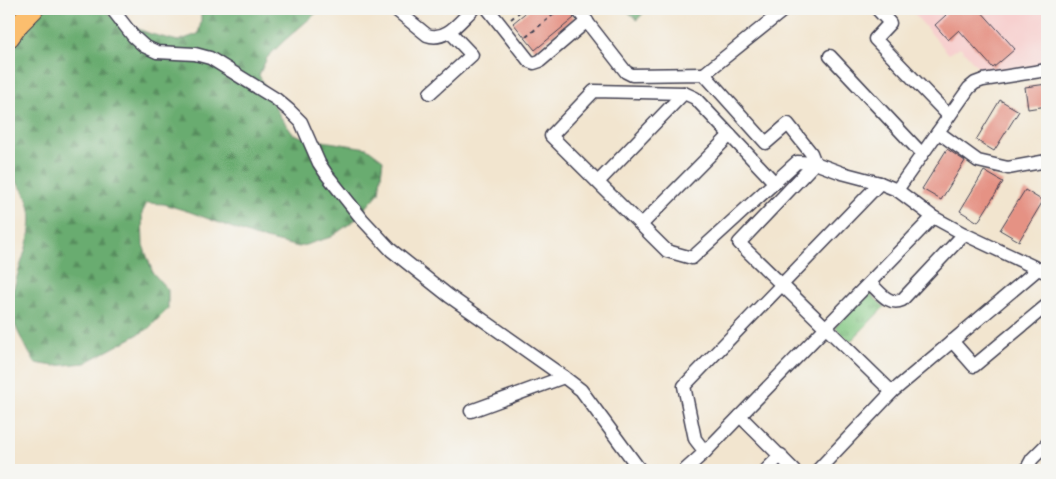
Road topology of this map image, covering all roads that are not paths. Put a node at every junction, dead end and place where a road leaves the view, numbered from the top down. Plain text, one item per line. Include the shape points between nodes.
1 (34, 9) edge
2 (112, 9) edge
3 (395, 9) edge
4 (473, 9) edge
5 (488, 9) edge
6 (577, 9) edge
7 (785, 9) edge
8 (877, 9) edge
9 (587, 21) junction
10 (450, 32) junction
11 (9, 38) edge
12 (830, 56) dead end
13 (1047, 70) edge
14 (704, 74) junction
15 (430, 93) dead end
16 (684, 93) junction
17 (949, 116) junction
18 (938, 132) junction
19 (730, 135) junction
20 (922, 154) junction
21 (1047, 161) edge
22 (815, 163) junction
23 (598, 182) junction
24 (775, 183) junction
25 (880, 183) junction
26 (897, 190) junction
27 (933, 217) junction
28 (641, 224) junction
29 (964, 234) junction
30 (1043, 271) edge
31 (870, 282) junction
32 (782, 285) junction
33 (1047, 305) edge
34 (826, 328) junction
35 (952, 341) junction
36 (564, 377) junction
37 (892, 392) junction
38 (471, 410) dead end
39 (740, 416) junction
40 (1047, 444) edge
41 (705, 452) junction
42 (781, 455) junction
43 (640, 470) edge
44 (685, 470) edge
45 (766, 470) edge
46 (794, 470) edge
47 (818, 470) edge
48 (1026, 470) edge

1 - 11 highway
2 - 36 street via 144,46 157,52 210,58 276,99 301,122 327,175 392,250 449,296
3 - 10 street via 427,35 438,37
4 - 10 street
5 - 9 street via 528,61 534,63
6 - 9 street
7 - 14 street
8 - 17 street via 890,23 875,39
9 - 14 street via 626,72 632,75
10 - 15 street via 472,55
12 - 20 street
13 - 17 street via 976,83
14 - 22 street via 766,142 788,124
16 - 19 street via 695,98
16 - 23 street
16 - 23 street via 594,91 557,129 551,136
17 - 18 street
18 - 20 street
18 - 21 street via 978,161 1008,168
19 - 24 street
19 - 28 street
20 - 26 street
22 - 24 street via 797,162
22 - 25 street
22 - 32 street via 739,243
23 - 28 street
24 - 28 street via 692,258 667,251
25 - 26 street
25 - 32 street
26 - 27 street
27 - 29 street
27 - 31 street
29 - 30 street
29 - 31 street via 902,300 888,300
30 - 35 street
31 - 34 street
32 - 34 street
32 - 41 street via 684,386 695,439
33 - 35 street via 974,366
34 - 37 street
34 - 39 street
35 - 37 street
36 - 38 street
36 - 43 street via 581,390
37 - 47 street
39 - 41 street
39 - 42 street
40 - 48 street
41 - 44 street
42 - 45 street
42 - 46 street

